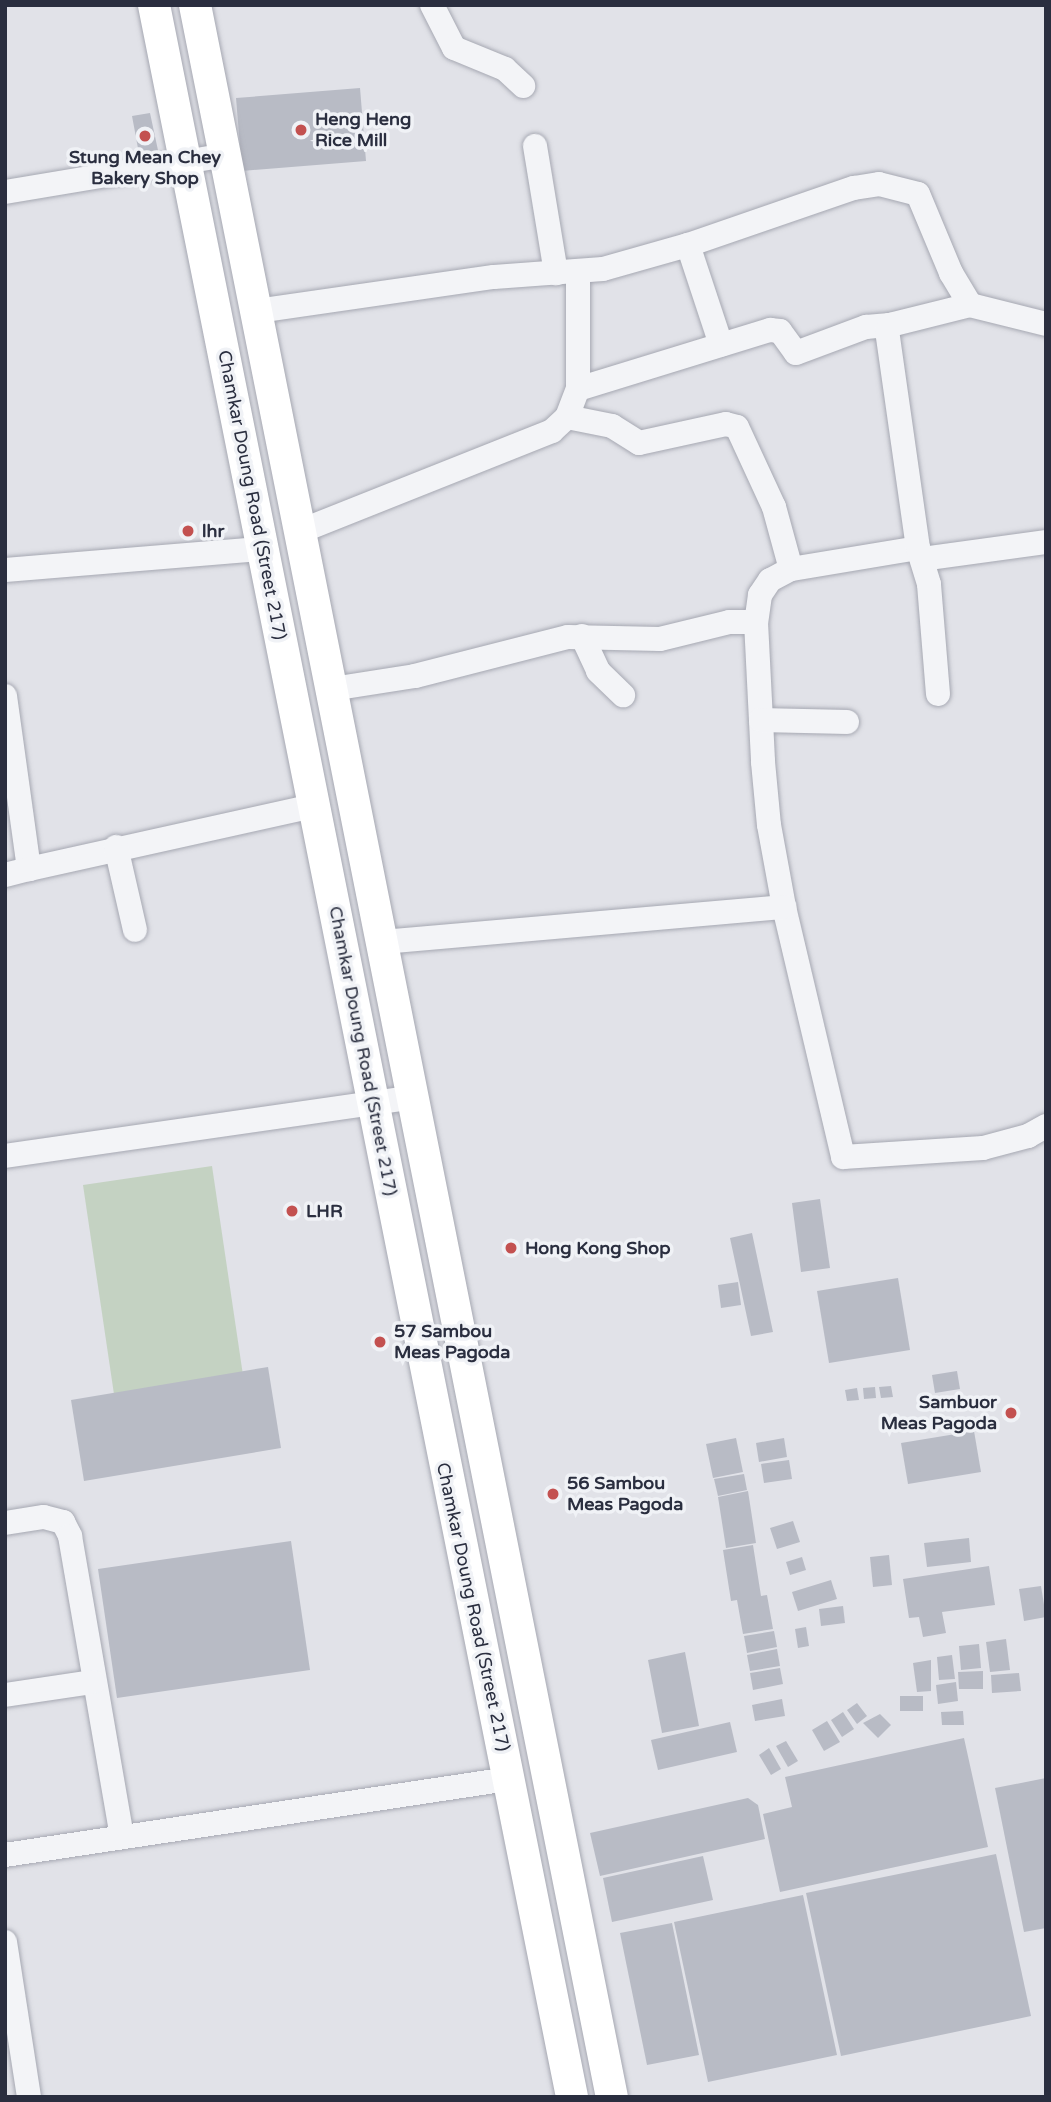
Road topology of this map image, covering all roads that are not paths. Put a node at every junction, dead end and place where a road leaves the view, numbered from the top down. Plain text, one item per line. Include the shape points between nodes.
1 (153, 5) edge
2 (195, 5) edge
3 (432, 5) edge
4 (523, 86) dead end
5 (535, 146) dead end
6 (225, 155) junction
7 (185, 161) junction
8 (5, 192) edge
9 (688, 245) junction
10 (567, 272) junction
11 (970, 305) junction
12 (257, 311) junction
13 (1046, 324) edge
14 (890, 325) junction
15 (721, 345) junction
16 (578, 389) junction
17 (567, 417) junction
18 (301, 531) junction
19 (1046, 542) edge
20 (263, 549) junction
21 (920, 554) junction
22 (791, 569) junction
23 (5, 570) edge
24 (756, 622) junction
25 (582, 636) junction
26 (332, 689) junction
27 (938, 694) dead end
28 (623, 695) dead end
29 (5, 696) edge
30 (761, 720) junction
31 (847, 722) dead end
32 (314, 806) junction
33 (15, 820) edge
34 (116, 847) junction
35 (17, 872) edge
36 (784, 907) junction
37 (135, 930) dead end
38 (383, 942) junction
39 (414, 1097) junction
40 (373, 1103) junction
41 (1046, 1126) edge
42 (5, 1157) edge
43 (5, 1523) edge
44 (93, 1682) junction
45 (5, 1695) edge
46 (508, 1779) junction
47 (122, 1837) junction
48 (5, 1855) edge
49 (6, 1952) edge
50 (29, 2097) edge
51 (572, 2097) edge
52 (612, 2097) edge

1 - 7 main road, Chamkar Doung Road (Street 217)
2 - 6 main road
3 - 4 street via 454,48 505,69
5 - 10 street
6 - 7 street
6 - 12 main road
7 - 8 street
7 - 20 main road, Chamkar Doung Road (Street 217)
9 - 10 street via 603,269
9 - 11 street via 854,187 898,186 915,192 926,205 951,273
9 - 15 street
10 - 12 street
10 - 16 street
11 - 13 street
11 - 14 street
12 - 18 main road
14 - 15 street via 866,327 801,352 790,351 783,335 774,329
14 - 21 street via 887,331
15 - 16 street
16 - 17 street
17 - 18 street via 552,431 519,448
17 - 22 street via 612,426 639,443 726,424 737,428 774,507
18 - 26 main road
19 - 21 street
20 - 23 street
20 - 32 main road, Chamkar Doung Road (Street 217)
21 - 22 street
21 - 27 street via 929,584
22 - 24 street via 770,580 760,595
24 - 25 street via 729,622 660,639
24 - 30 street
25 - 26 street via 415,676
25 - 28 street via 598,671
26 - 38 main road
29 - 33 street
30 - 31 street
30 - 36 street via 769,825
32 - 34 street
32 - 40 main road, Chamkar Doung Road (Street 217)
33 - 35 street
34 - 35 street
34 - 37 street
36 - 38 street
36 - 41 street via 843,1157 982,1148 1028,1136
38 - 39 main road
39 - 40 street
39 - 52 main road
40 - 42 street
40 - 46 main road, Chamkar Doung Road (Street 217)
43 - 44 street via 44,1517 63,1522 70,1536
44 - 45 street
44 - 47 street
46 - 47 street
46 - 51 main road, Chamkar Doung Road (Street 217)
47 - 48 street
49 - 50 street

